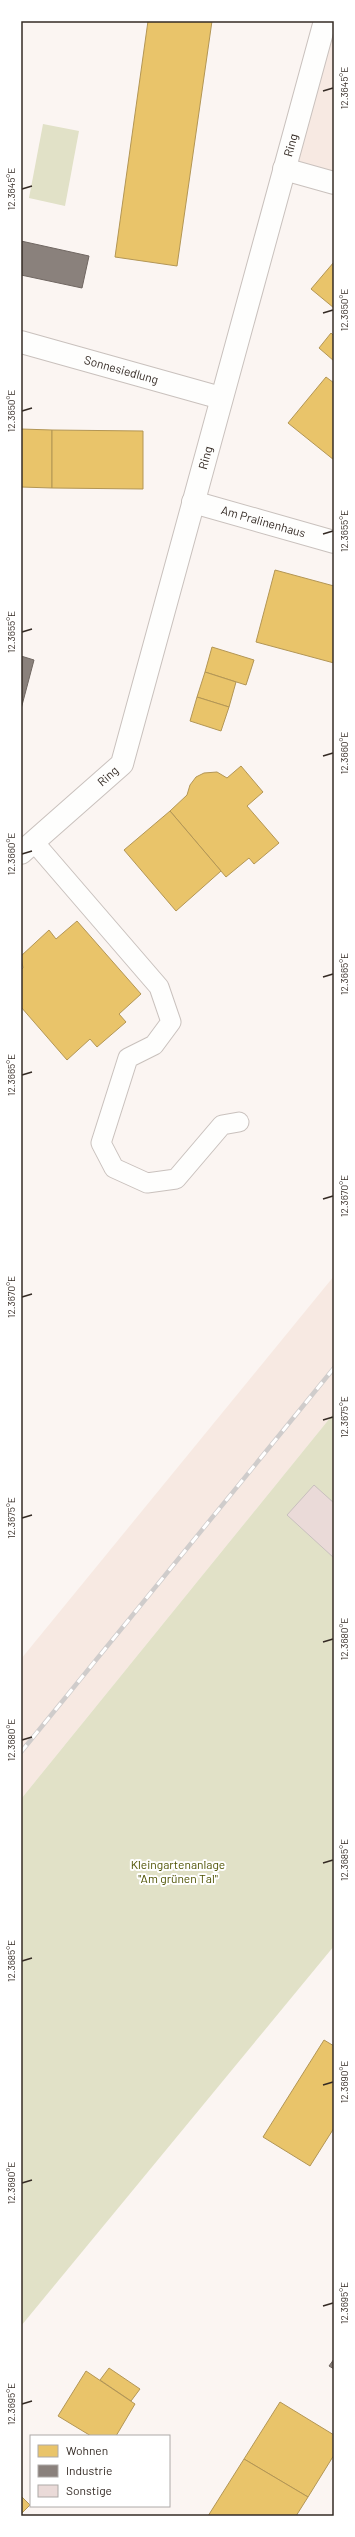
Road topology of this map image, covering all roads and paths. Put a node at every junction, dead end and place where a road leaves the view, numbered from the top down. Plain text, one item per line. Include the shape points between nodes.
1 (325, 21) edge
2 (284, 169) junction
3 (334, 183) edge
4 (21, 342) edge
5 (221, 398) junction
6 (193, 502) junction
7 (334, 542) edge
8 (27, 848) edge
9 (239, 1122) dead end

1 - 2 street, Ring
2 - 3 street
2 - 5 street, Ring
4 - 5 street, Sonnesiedlung
5 - 6 street, Ring
6 - 7 street, Am Pralinenhaus
6 - 8 street, Ring via 122,764
8 - 9 lane via 159,987 171,1022 154,1046 128,1058 101,1143 114,1168 147,1183 176,1179 222,1125

